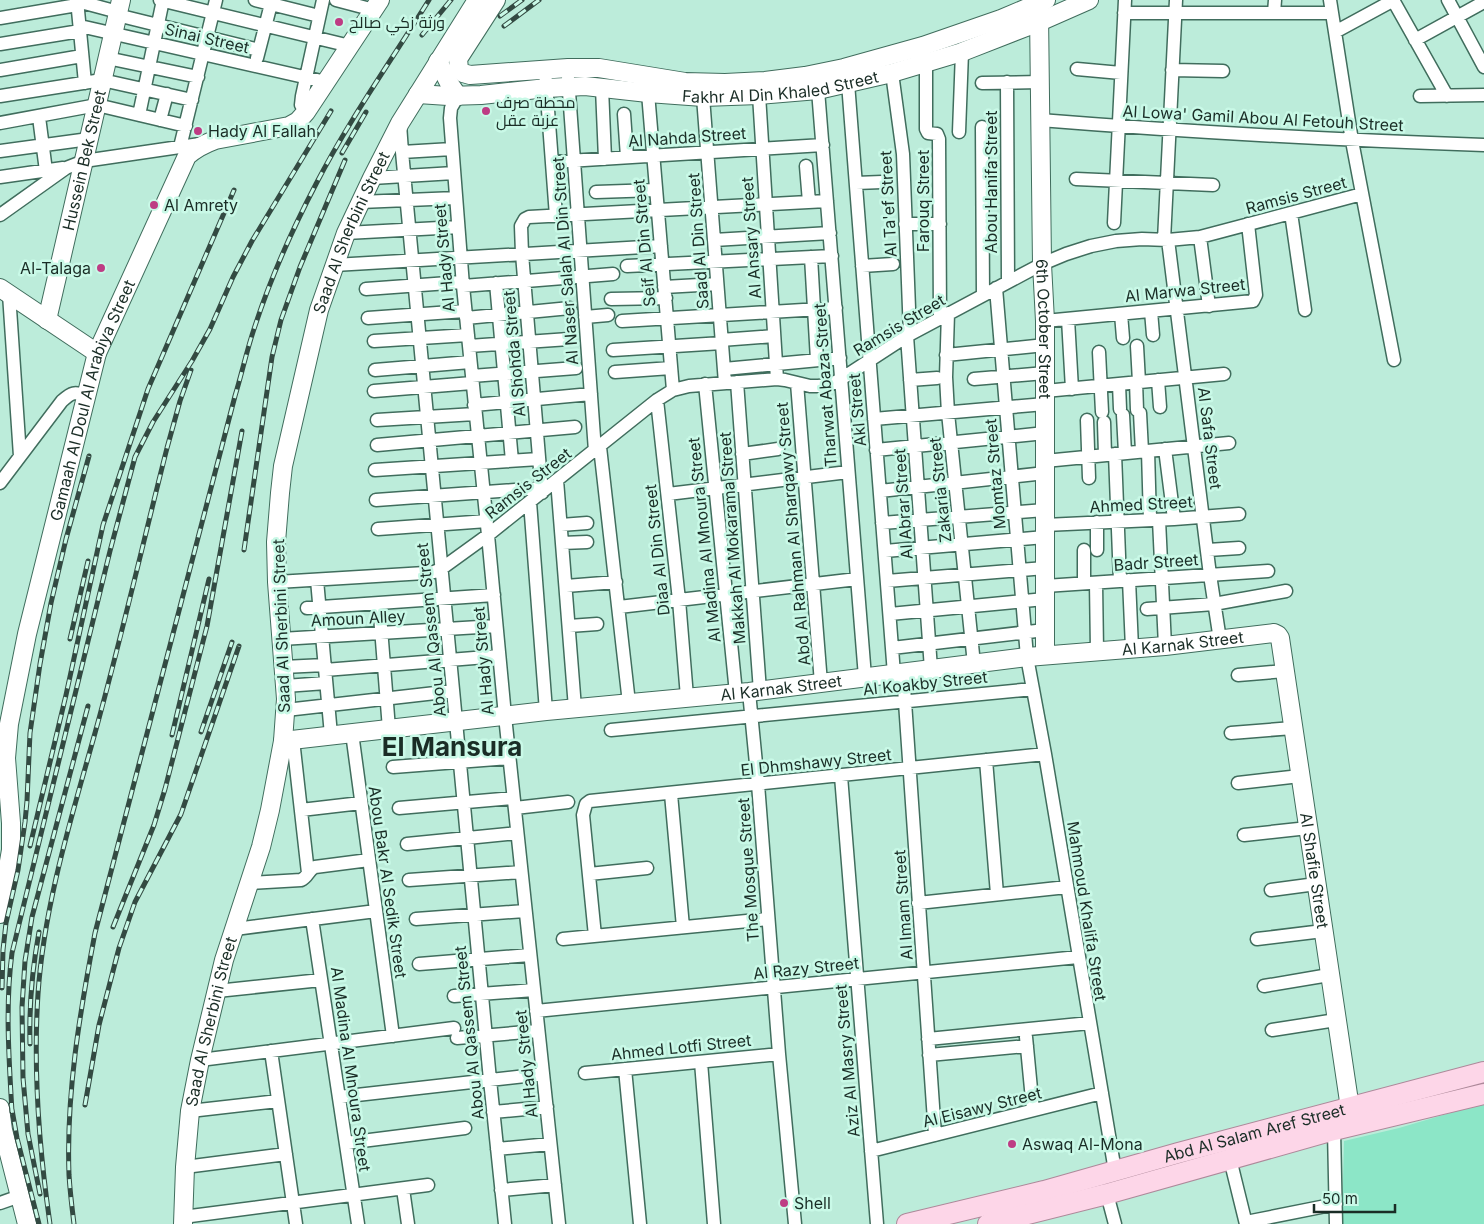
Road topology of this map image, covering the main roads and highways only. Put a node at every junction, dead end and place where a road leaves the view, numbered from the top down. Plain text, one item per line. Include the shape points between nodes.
1 (477, 0) edge
2 (496, 0) edge
3 (1089, 0) edge
4 (1041, 1) edge
5 (377, 5) edge
6 (119, 9) edge
7 (1039, 22) junction
8 (438, 61) junction
9 (418, 94) junction
10 (458, 96) junction
11 (5, 291) edge
12 (47, 320) junction
13 (97, 353) junction
14 (1278, 635) joint
15 (1045, 655) junction
16 (4, 722) edge
17 (288, 740) junction
18 (3, 757) edge
19 (3, 778) edge
20 (5, 824) edge
21 (6, 851) edge
22 (0, 914) edge
23 (1484, 1072) edge
24 (1484, 1094) edge
25 (0, 1108) edge
26 (1350, 1108) junction
27 (2, 1130) edge
28 (1030, 1219) edge
29 (183, 1220) edge
30 (28, 1224) edge
31 (907, 1224) edge
32 (988, 1224) edge

1 - 8 main road, Saad Al Sherbini Street
2 - 4 main road, Fakhr Al Din Khaled Street via 458,60 463,73 599,68 685,82 765,81 844,68 923,46 1001,19
3 - 7 main road, Fakhr Al Din Khaled Street
4 - 7 main road, 6th October Street
5 - 13 main road, Gamaah Al Doul Al Arabiya Street via 298,121 288,126 205,143 188,156
6 - 12 main road, Hussein Bek Street
7 - 10 main road, Fakhr Al Din Khaled Street via 962,52 818,90 703,97 569,87
7 - 15 main road, 6th October Street via 1045,345
8 - 9 main road, Saad Al Sherbini Street
8 - 10 main road
9 - 10 main road, Fakhr Al Din Khaled Street
9 - 17 main road, Saad Al Sherbini Street via 360,202 334,265 319,310 283,466 276,542
11 - 12 main road
12 - 13 main road
13 - 16 main road, Gamaah Al Doul Al Arabiya Street
14 - 15 main road, Al Karnak Street via 1270,633 1165,646
14 - 26 main road, Al Shafie Street
15 - 17 main road, Al Karnak Street via 748,692
16 - 18 main road, Gamaah Al Doul Al Arabiya Street
17 - 29 main road, Saad Al Sherbini Street via 261,846 224,960 200,1060 190,1111
18 - 19 main road, Gamaah Al Doul Al Arabiya Street
19 - 20 main road, Gamaah Al Doul Al Arabiya Street
20 - 21 main road, Gamaah Al Doul Al Arabiya Street
21 - 22 main road, Gamaah Al Doul Al Arabiya Street
23 - 26 main road, Abd Al Salam Aref Street
24 - 28 main road, Abd Al Salam Aref Street via 1334,1130
25 - 27 main road
26 - 31 main road, Abd Al Salam Aref Street via 1044,1191
27 - 30 main road
28 - 32 main road, Abd Al Salam Aref Street

